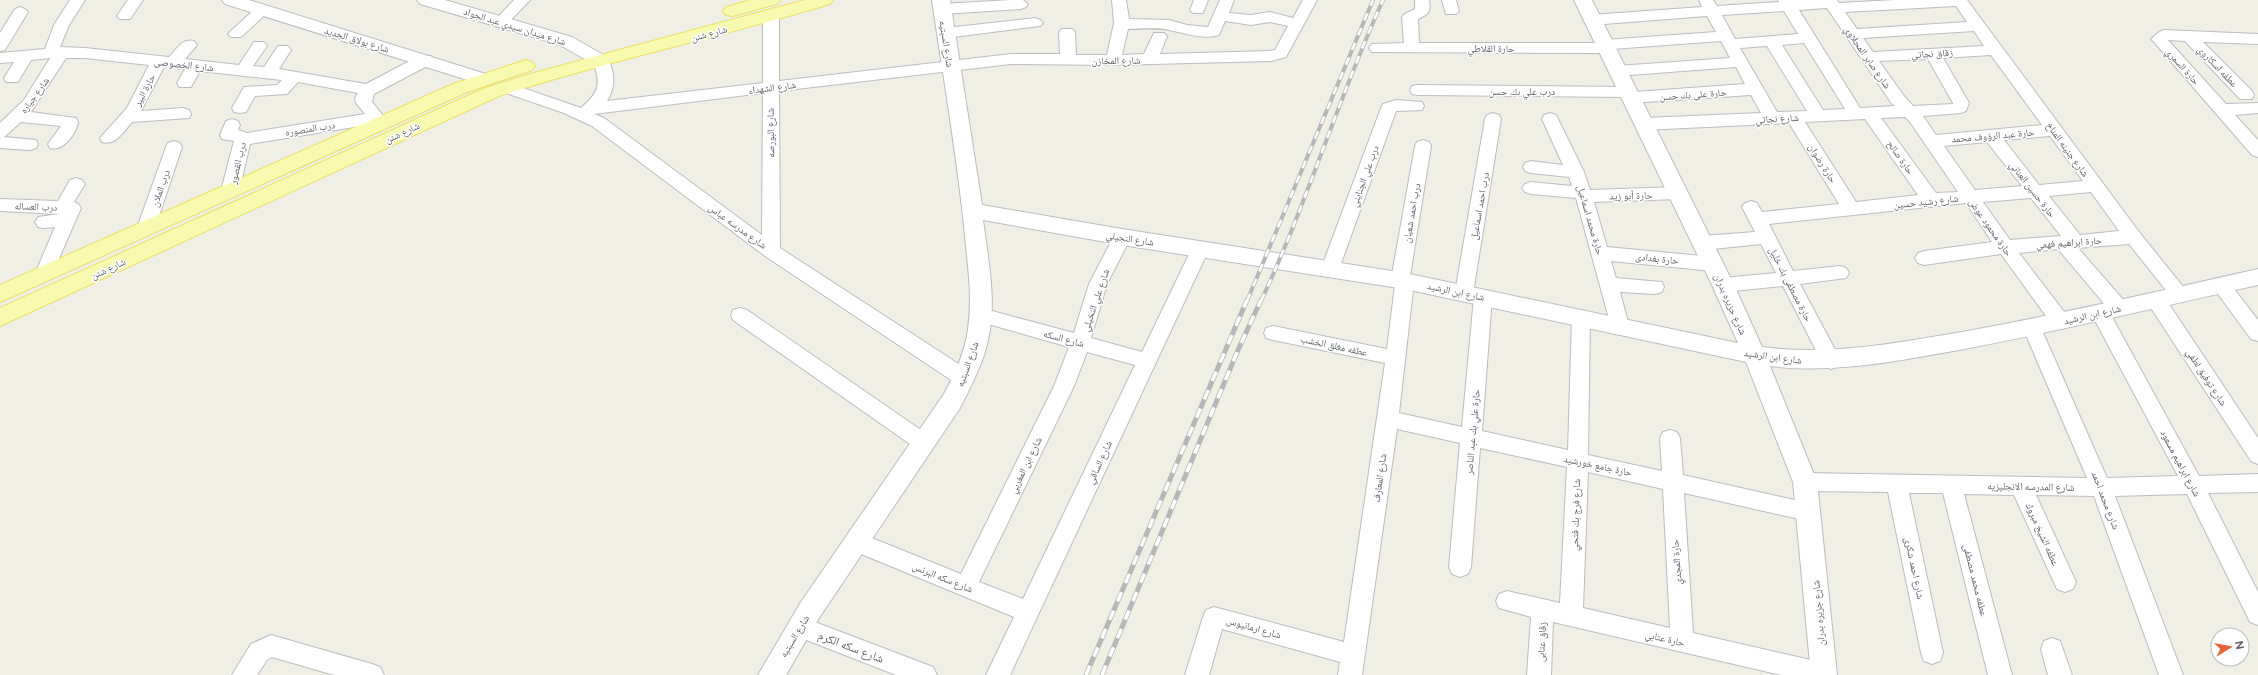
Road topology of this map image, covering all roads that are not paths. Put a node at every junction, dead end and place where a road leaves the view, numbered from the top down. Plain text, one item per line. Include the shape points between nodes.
1 (78, 0) edge
2 (136, 0) edge
3 (231, 0) edge
4 (426, 0) edge
5 (523, 0) edge
6 (824, 0) edge
7 (1118, 0) edge
8 (1227, 0) edge
9 (1310, 0) edge
10 (1422, 0) edge
11 (1583, 0) edge
12 (1960, 1) edge
13 (1787, 3) edge
14 (941, 4) edge
15 (1022, 4) dead end
16 (1751, 4) edge
17 (1832, 4) edge
18 (1708, 5) edge
19 (771, 8) edge
20 (262, 10) junction
21 (20, 12) dead end
22 (125, 16) dead end
23 (1219, 16) junction
24 (1591, 20) junction
25 (502, 21) junction
26 (1035, 22) dead end
27 (1122, 24) junction
28 (1297, 24) junction
29 (1978, 26) junction
30 (1067, 32) dead end
31 (1214, 32) junction
32 (946, 33) junction
33 (236, 34) dead end
34 (1852, 34) junction
35 (1159, 36) dead end
36 (2190, 37) junction
37 (1809, 38) junction
38 (2258, 39) edge
39 (1728, 40) junction
40 (1772, 41) junction
41 (189, 44) dead end
42 (259, 46) dead end
43 (1605, 47) junction
44 (1377, 48) dead end
45 (1412, 48) junction
46 (283, 50) dead end
47 (1996, 50) junction
48 (56, 53) junction
49 (1932, 53) junction
50 (27, 54) junction
51 (0, 55) edge
52 (594, 56) junction
53 (1868, 57) junction
54 (1210, 58) junction
55 (1150, 59) junction
56 (425, 60) junction
57 (1068, 60) junction
58 (1113, 60) junction
59 (1740, 62) junction
60 (166, 63) junction
61 (195, 65) junction
62 (951, 66) junction
63 (243, 70) junction
64 (1617, 71) junction
65 (269, 73) junction
66 (294, 76) junction
67 (12, 78) dead end
68 (483, 79) junction
69 (185, 83) dead end
70 (506, 87) junction
71 (770, 87) junction
72 (1755, 89) junction
73 (368, 90) junction
74 (1629, 95) junction
75 (2246, 95) dead end
76 (1417, 98) joint
77 (240, 108) dead end
78 (2258, 108) edge
79 (2223, 110) junction
80 (588, 111) junction
81 (1910, 112) junction
82 (183, 114) dead end
83 (1863, 114) junction
84 (19, 116) junction
85 (1819, 116) junction
86 (127, 117) junction
87 (1794, 117) junction
88 (1772, 118) junction
89 (1493, 119) dead end
90 (1550, 119) dead end
91 (379, 121) junction
92 (1644, 124) junction
93 (232, 125) dead end
94 (2054, 130) junction
95 (0, 132) edge
96 (1991, 136) junction
97 (108, 138) dead end
98 (244, 139) junction
99 (1931, 140) junction
100 (0, 142) edge
101 (30, 144) dead end
102 (56, 144) dead end
103 (1423, 146) dead end
104 (174, 147) dead end
105 (2258, 151) edge
106 (1531, 167) dead end
107 (1576, 172) junction
108 (270, 183) junction
109 (76, 184) dead end
110 (2095, 186) junction
111 (1531, 188) dead end
112 (230, 191) junction
113 (2035, 191) junction
114 (1678, 193) junction
115 (1584, 194) junction
116 (1970, 196) junction
117 (1931, 200) junction
118 (0, 205) edge
119 (1851, 208) junction
120 (973, 211) junction
121 (66, 213) junction
122 (1754, 213) joint
123 (44, 222) dead end
124 (146, 228) junction
125 (1122, 237) junction
126 (1767, 237) junction
127 (2133, 237) junction
128 (2069, 242) junction
129 (1703, 243) junction
130 (2005, 247) junction
131 (1200, 249) junction
132 (772, 251) junction
133 (1601, 253) junction
134 (1924, 258) dead end
135 (1288, 263) joint
136 (1713, 264) junction
137 (1330, 269) junction
138 (1840, 273) dead end
139 (44, 274) junction
140 (2258, 277) edge
141 (1788, 278) junction
142 (1402, 280) junction
143 (1609, 285) junction
144 (1723, 285) junction
145 (2221, 285) junction
146 (1655, 287) dead end
147 (0, 294) edge
148 (2180, 294) junction
149 (1473, 295) junction
150 (2156, 300) junction
151 (2110, 310) junction
152 (740, 315) dead end
153 (981, 315) junction
154 (0, 318) edge
155 (1581, 318) junction
156 (2061, 322) junction
157 (1620, 326) junction
158 (2032, 328) junction
159 (1273, 333) dead end
160 (2258, 334) edge
161 (1080, 342) junction
162 (1754, 355) junction
163 (1396, 358) junction
164 (1147, 360) junction
165 (1831, 361) junction
166 (964, 378) junction
167 (1388, 419) junction
168 (1471, 438) junction
169 (1670, 438) dead end
170 (924, 443) junction
171 (2258, 455) edge
172 (1578, 461) junction
173 (1671, 482) junction
174 (1804, 482) junction
175 (2258, 483) edge
176 (1897, 484) junction
177 (1951, 485) junction
178 (2021, 486) junction
179 (2194, 486) junction
180 (2101, 487) junction
181 (1808, 512) junction
182 (858, 542) junction
183 (1460, 567) dead end
184 (2064, 582) dead end
185 (966, 586) junction
186 (1507, 601) dead end
187 (1542, 609) junction
188 (1028, 612) junction
189 (2258, 615) edge
190 (1571, 616) junction
191 (799, 628) junction
192 (1682, 642) junction
193 (2052, 649) dead end
194 (1932, 653) dead end
195 (1351, 665) edge
196 (1824, 674) edge
197 (244, 675) edge
198 (372, 675) edge
199 (771, 675) edge
200 (924, 675) edge
201 (998, 675) edge
202 (1197, 675) edge
203 (1539, 675) edge
204 (2000, 675) edge
205 (2060, 675) edge
206 (2171, 675) edge

1 - 48 street, شارع جياره via 54,40
2 - 22 street
3 - 20 street, شارع بولاق الجديد
4 - 25 street, شارع ميدان سيدي عبد الجواد
5 - 25 street
6 - 19 main road, شارع شنن
7 - 27 street
8 - 23 street
9 - 28 street
10 - 45 street via 1423,11 1410,19
11 - 24 street, شارع جزيره بدران
12 - 17 street
12 - 29 street, شارع جنينه المناخ
13 - 16 street
13 - 17 street
13 - 37 street, حارة صالح
14 - 15 street
14 - 32 street, شارع السبتيه
16 - 18 street
17 - 34 street, شارع صابر المحلاوي
18 - 24 street
18 - 39 street
19 - 52 main road, شارع شنن
19 - 71 street, شارع البورصه
20 - 33 street
20 - 56 street, شارع بولاق الجديد
21 - 51 street
23 - 28 street via 1251,20 1270,17
23 - 31 street
24 - 43 street, شارع جزيره بدران
25 - 52 street, شارع ميدان سيدي عبد الجواد via 566,41
26 - 32 street
27 - 31 street via 1168,24 1186,30
27 - 58 street via 1120,42
28 - 54 street, شارع المخازن via 1281,53 1271,56
29 - 34 street
29 - 47 street, شارع جنينه المناخ
30 - 57 street
31 - 54 street
32 - 62 street, شارع السبتيه
34 - 53 street, شارع صابر المحلاوي
35 - 55 street
36 - 38 street, حارة السمري
36 - 75 street, عطفه اسكاروي
36 - 79 street, حارة السمري via 2164,35 2159,39
37 - 40 street, حارة القلاطي
37 - 83 street, حارة صالح
39 - 40 street, حارة القلاطي
39 - 43 street, حارة القلاطي
39 - 59 street
40 - 85 street
41 - 60 street, حارة البير
42 - 63 street
43 - 45 street, حارة القلاطي
43 - 64 street, شارع جزيره بدران
44 - 45 street, حارة القلاطي
46 - 65 street
47 - 49 street, زقاق نجاتي
47 - 94 street, شارع جنينه المناخ
48 - 50 street, شارع الخصوصى
48 - 60 street, شارع الخصوصى
48 - 84 street, شارع جياره via 38,93
49 - 53 street, زقاق نجاتي
49 - 81 street, شارع نجاتي via 1961,103 1960,107
50 - 51 street, شارع الخصوصى
50 - 67 street
52 - 68 main road, شارع شنن
52 - 70 main road, شارع شنن
52 - 80 street via 607,78 607,88
53 - 81 street, شارع صابر المحلاوي via 1898,100
54 - 55 street, شارع المخازن
55 - 58 street, شارع المخازن
56 - 68 street, شارع بولاق الجديد
56 - 73 street
57 - 58 street, شارع المخازن
57 - 62 street, شارع المخازن via 1011,58
59 - 64 street
59 - 72 street
60 - 61 street, شارع الخصوصى
60 - 86 street, حارة البير
61 - 63 street, شارع الخصوصى
61 - 69 street
62 - 71 street, شارع الشهداء
62 - 120 street, شارع السبتيه
63 - 65 street, شارع الخصوصى
64 - 74 street, شارع جزيره بدران
65 - 66 street, شارع الخصوصى
66 - 73 street, شارع الخصوصى
66 - 77 street via 280,91 250,91
68 - 91 main road, شارع شنن
70 - 80 street, شارع مدرسه عباس
70 - 108 main road, شارع شنن
71 - 80 street, شارع الشهداء
71 - 132 street, شارع البورصه
72 - 74 street, حارة على بك حسن
72 - 88 street
73 - 91 street via 363,98 364,103
74 - 76 street, درب علي بك حسن
74 - 92 street, شارع جزيره بدران
76 - 137 street, درب علي الجنايني via 1389,108
78 - 79 street
79 - 105 street, حارة السمري
80 - 132 street, شارع مدرسه عباس via 598,122
81 - 83 street, شارع نجاتي
81 - 99 street, حارة محمود عوض
82 - 86 street, حارة البير
83 - 85 street, شارع نجاتي
83 - 117 street, حارة صالح
84 - 95 street, شارع جياره
84 - 102 street via 70,122
85 - 87 street, شارع نجاتي
86 - 97 street, حارة البير
87 - 88 street, شارع نجاتي
87 - 119 street, حارة رضوان
88 - 92 street, شارع نجاتي
89 - 149 street, درب احمد اسماعيل
90 - 107 street, حارة محمد اسماعيل
91 - 98 street, درب المنصوره
91 - 108 main road, شارع شنن
92 - 114 street, شارع جزيره بدران
93 - 98 street, درب القصور via 228,135 242,136
94 - 96 street, حارة عبد الرؤوف محمد
94 - 110 street, شارع جنينه المناخ
96 - 99 street, حارة عبد الرؤوف محمد
96 - 113 street, حارة حسين العناني
98 - 112 street, درب القصور
99 - 116 street, حارة محمود عوض
100 - 101 street
103 - 142 street, درب احمد شعبان
104 - 124 street, درب الملان
106 - 107 street
107 - 115 street, حارة محمد اسماعيل
108 - 112 main road, شارع شنن
108 - 154 main road, شارع شنن
109 - 121 street
110 - 113 street, شارع رشيد حسين
110 - 127 street, شارع جنينه المناخ
111 - 115 street, حارة أبو زيد
112 - 124 main road, شارع شنن
113 - 116 street, شارع رشيد حسين
113 - 128 street, حارة حسين العناني
114 - 115 street, حارة أبو زيد
114 - 129 street, شارع جزيره بدران
115 - 133 street, حارة محمد اسماعيل
116 - 117 street, شارع رشيد حسين
116 - 130 street, حارة محمود عوض
117 - 119 street, شارع رشيد حسين
118 - 121 street, درب العساله
119 - 122 street, شارع رشيد حسين
120 - 125 street, شارع النجيلي
120 - 153 street, شارع السبتيه
121 - 123 street
121 - 139 street, درب العساله
122 - 126 street, حارة مصطفى بك خليل
124 - 139 main road, شارع شنن
125 - 131 street, شارع النجيلي
125 - 161 street, شارع علي النخيلي via 1098,284
126 - 129 street
126 - 141 street, حارة مصطفى بك خليل
127 - 128 street, حارة ابراهيم فهمي
127 - 148 street, شارع جنينه المناخ
128 - 130 street, حارة ابراهيم فهمي
128 - 151 street, حارة حسين العناني
129 - 136 street, شارع جزيره بدران
130 - 134 street, حارة ابراهيم فهمي
130 - 156 street, حارة محمود عوض
131 - 135 street, شارع النجيلي
131 - 164 street, شارع الساقي
132 - 166 street, شارع مدرسه عباس
133 - 136 street, حارة بغدادى
133 - 143 street, حارة محمد اسماعيل
135 - 137 street, شارع ابن الرشيد
136 - 144 street, شارع جزيره بدران
137 - 142 street, شارع ابن الرشيد
138 - 141 street
139 - 147 main road, شارع شنن
140 - 145 street, شارع ابن الرشيد
141 - 144 street
141 - 165 street, حارة مصطفى بك خليل
142 - 149 street, شارع ابن الرشيد
142 - 163 street, شارع المعارف
143 - 146 street
143 - 157 street, حارة محمد اسماعيل
144 - 162 street, شارع جزيره بدران
145 - 148 street, شارع ابن الرشيد
145 - 160 street
148 - 150 street, شارع ابن الرشيد
149 - 155 street, شارع ابن الرشيد
149 - 168 street, حارة علي بك عبد الناصر
150 - 151 street, شارع ابن الرشيد
150 - 171 street, شارع توفيق لطفي
151 - 156 street, شارع ابن الرشيد
151 - 179 street, شارع ابراهيم مسعود
152 - 170 street
153 - 161 street, شارع السكه
153 - 166 street, شارع السبتيه via 974,350
155 - 157 street, شارع ابن الرشيد
155 - 172 street, شارع فرج بك فتحي
156 - 158 street, شارع ابن الرشيد
157 - 162 street, شارع ابن الرشيد
158 - 165 street, شارع ابن الرشيد via 1882,355
158 - 180 street, شارع محمد احمد
159 - 163 street, عطفه مغلق الخشب
161 - 164 street, شارع السكه
161 - 185 street, شارع ابن المغربي via 1064,386
162 - 165 street, شارع ابن الرشيد
162 - 174 street, شارع جزيره بدران
163 - 167 street, شارع المعارف
164 - 188 street, شارع الساقي
166 - 170 street, شارع السبتيه
167 - 168 street, حارة جامع خورشيد
167 - 195 street, شارع المعارف
168 - 172 street, حارة جامع خورشيد
168 - 183 street, حارة علي بك عبد الناصر
169 - 173 street, حارة المجدي
170 - 182 street, شارع السبتيه
172 - 173 street, حارة جامع خورشيد
172 - 190 street, شارع فرج بك فتحي
173 - 181 street, حارة جامع خورشيد
173 - 192 street, حارة المجدي
174 - 176 street, شارع المدرسه الانجليزيه
174 - 181 street, شارع جزيره بدران
175 - 179 street, شارع المدرسه الانجليزيه
176 - 177 street, شارع المدرسه الانجليزيه
176 - 194 street, شارع احمد شكرى
177 - 178 street, شارع المدرسه الانجليزيه
177 - 204 street, عطفه محمد مصطفى
178 - 180 street, شارع المدرسه الانجليزيه
178 - 184 street, عطفه الشيخ مبروك
179 - 180 street, شارع المدرسه الانجليزيه
179 - 189 street, شارع ابراهيم مسعود
180 - 206 street, شارع محمد احمد
181 - 196 street, شارع جزيره بدران
182 - 185 street, شارع سكه البرنس
182 - 191 street, شارع السبتيه
185 - 188 street, شارع سكه البرنس
186 - 187 street, حارة عتابي
187 - 190 street, حارة عتابي
187 - 203 street, زقاق عتابى
188 - 201 street, شارع الساقي
190 - 192 street, حارة عتابي
191 - 199 street, شارع السبتيه
191 - 200 street, شارع سكه الكرم
192 - 196 street, حارة عتابي
193 - 205 street
195 - 202 street, شارع ارمانيوس via 1214,616
197 - 198 street via 259,652 271,646

